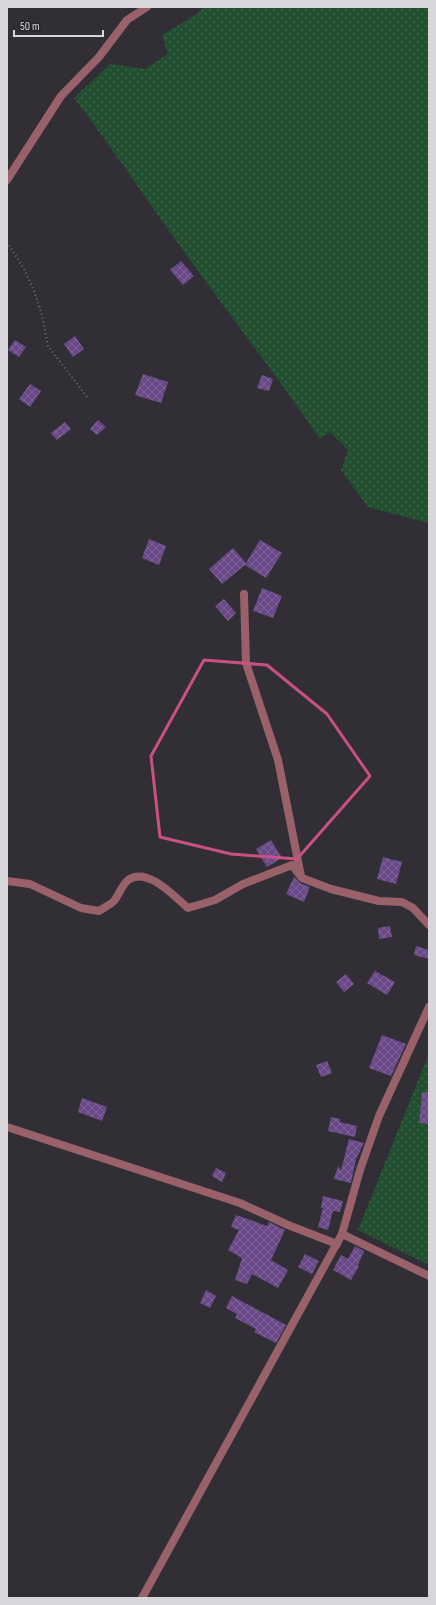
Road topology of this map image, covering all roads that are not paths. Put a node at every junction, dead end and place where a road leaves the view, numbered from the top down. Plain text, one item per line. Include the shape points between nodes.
1 (147, 7) edge
2 (7, 180) edge
3 (244, 594) dead end
4 (302, 878) junction
5 (7, 881) edge
6 (429, 924) edge
7 (429, 1007) edge
8 (7, 1128) edge
9 (342, 1234) junction
10 (337, 1244) junction
11 (429, 1276) edge
12 (142, 1598) edge

1 - 2 street via 127,20 99,57 61,96
3 - 4 street via 246,663 278,760
4 - 5 street via 292,865 243,884 215,900 188,908 159,882 136,877 127,880 113,902 99,912 81,908 30,884
4 - 6 street via 360,897 402,902
7 - 9 street via 380,1116 360,1170
8 - 10 street via 240,1203
9 - 10 street
9 - 11 street
10 - 12 street

